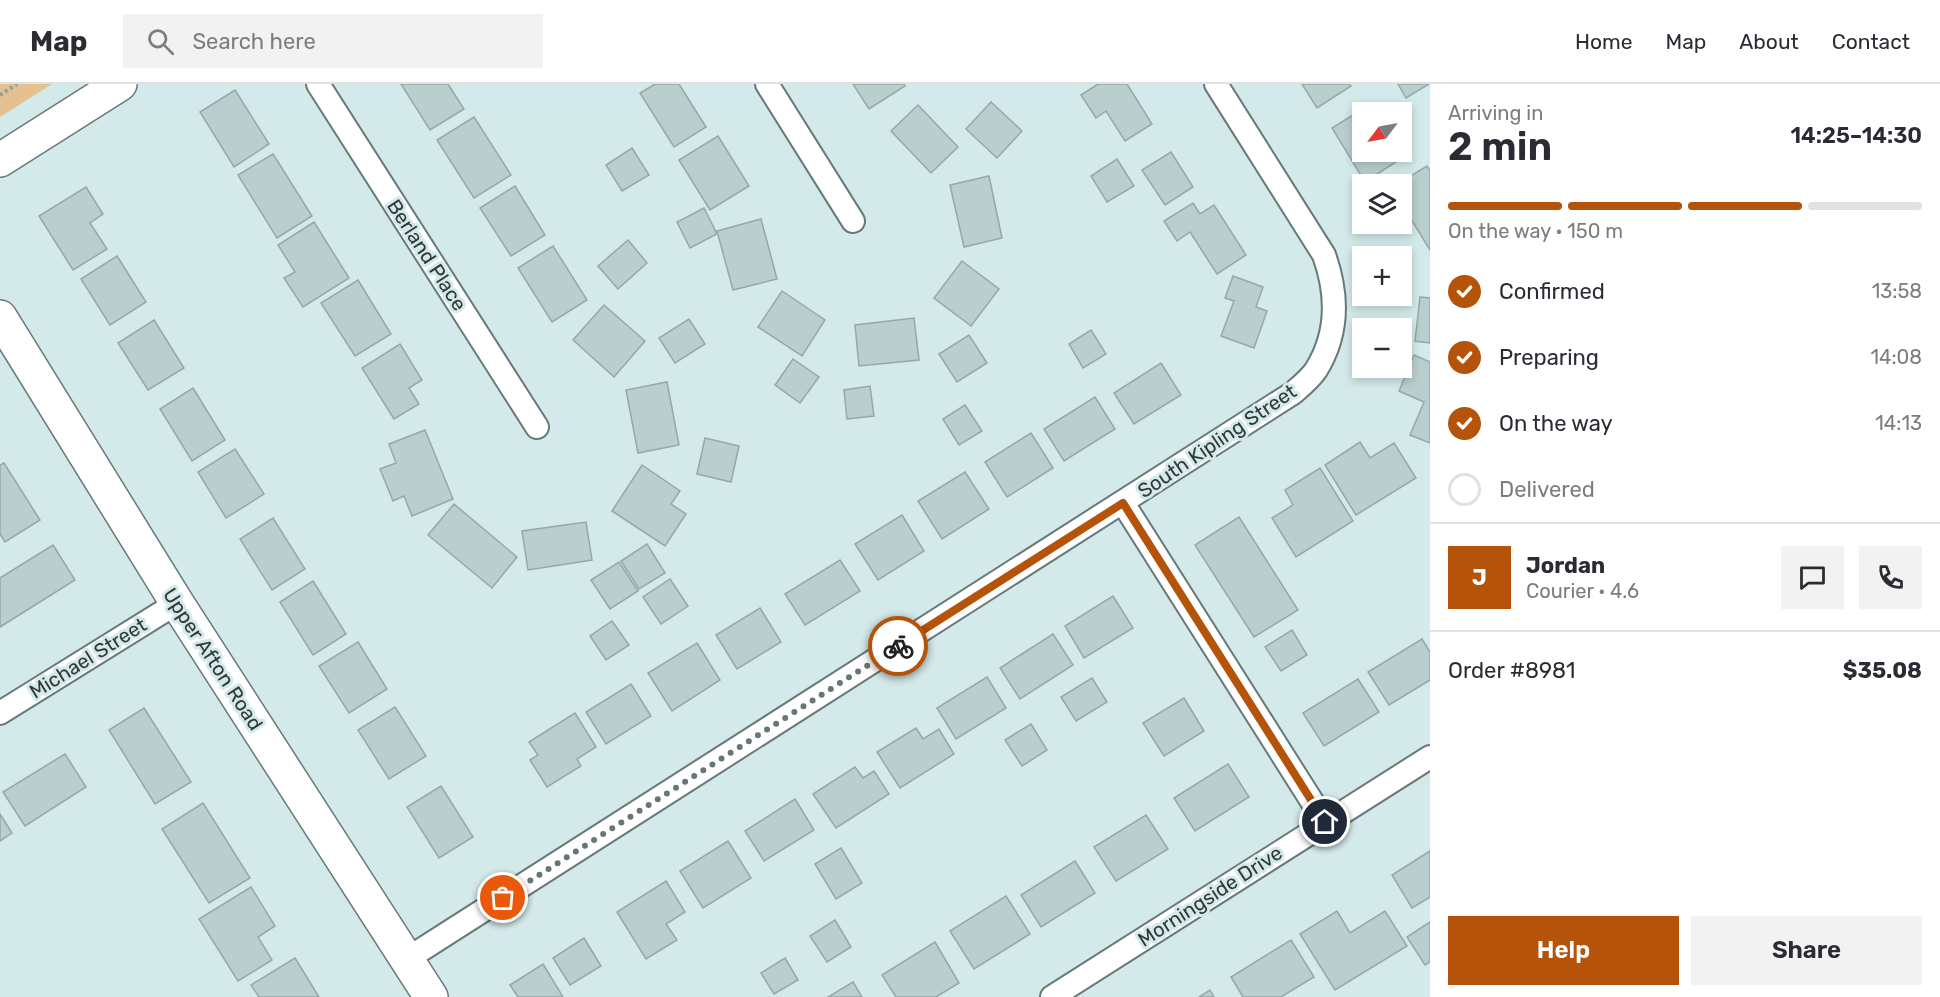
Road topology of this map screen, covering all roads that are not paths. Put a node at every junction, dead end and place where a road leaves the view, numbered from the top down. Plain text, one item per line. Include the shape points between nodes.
1 (120, 84) edge
2 (318, 84) edge
3 (767, 84) edge
4 (1216, 84) edge
5 (0, 160) edge
6 (853, 221) dead end
7 (0, 317) edge
8 (537, 427) dead end
9 (1123, 503) junction
10 (177, 603) junction
11 (0, 713) edge
12 (1430, 757) edge
13 (1325, 822) junction
14 (407, 959) junction
15 (431, 997) edge
16 (1052, 997) edge

1 - 5 street
2 - 8 street, Berland Place
3 - 6 street
4 - 9 street, South Kipling Street via 1324,255 1335,297 1333,327 1315,372 1293,393
7 - 10 street, Upper Afton Road
9 - 13 street
9 - 14 street, South Kipling Street
10 - 11 street, Michael Street
10 - 14 street, Upper Afton Road
12 - 13 street, Morningside Drive
13 - 16 street, Morningside Drive
14 - 15 street, Upper Afton Road

